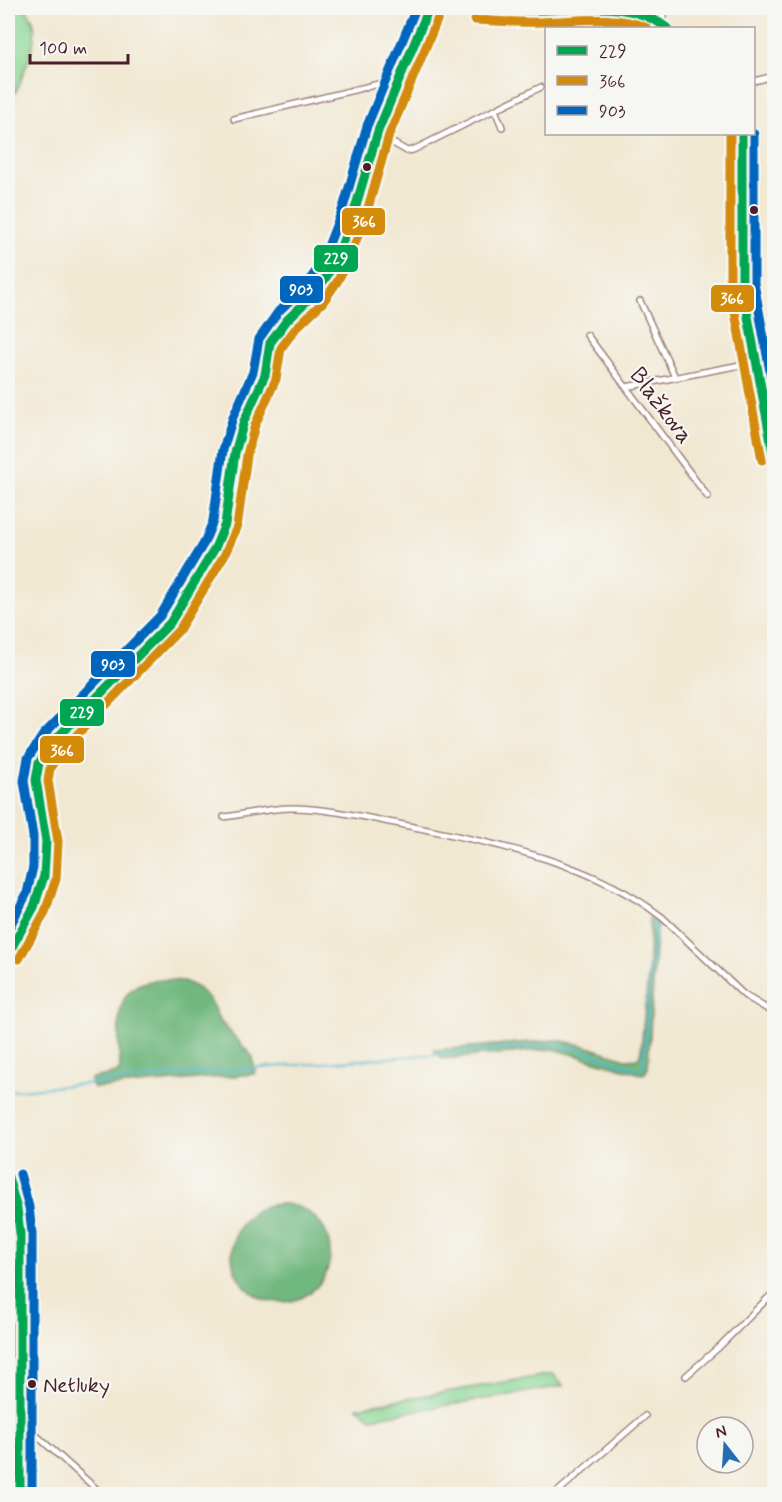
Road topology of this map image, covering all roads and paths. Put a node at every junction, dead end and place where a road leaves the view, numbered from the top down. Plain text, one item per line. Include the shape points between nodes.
1 (429, 8) edge
2 (476, 8) edge
3 (654, 8) edge
4 (663, 8) edge
5 (515, 9) edge
6 (644, 13) junction
7 (665, 26) edge
8 (774, 76) edge
9 (399, 79) junction
10 (755, 81) edge
11 (541, 87) dead end
12 (495, 110) junction
13 (234, 119) dead end
14 (502, 127) dead end
15 (742, 135) edge
16 (376, 139) junction
17 (640, 301) dead end
18 (587, 335) dead end
19 (774, 356) edge
20 (756, 362) junction
21 (675, 377) junction
22 (626, 387) junction
23 (772, 431) edge
24 (774, 458) edge
25 (708, 497) dead end
26 (224, 817) dead end
27 (8, 954) edge
28 (774, 1013) edge
29 (8, 1177) edge
30 (774, 1292) edge
31 (20, 1345) junction
32 (8, 1348) edge
33 (686, 1376) dead end
34 (8, 1406) edge
35 (20, 1416) junction
36 (645, 1416) dead end
37 (20, 1494) edge
38 (102, 1494) edge
39 (555, 1494) edge

1 - 9 street
2 - 5 street
3 - 6 street
4 - 7 street
5 - 6 street via 612,8
6 - 7 street
8 - 10 street
9 - 13 street
9 - 16 street
11 - 12 street
12 - 14 street
12 - 16 street via 413,150
15 - 20 street via 742,277
16 - 27 street via 354,213 327,276 273,337 265,375 241,431 225,524 213,551 170,623 52,743 39,764 35,791 46,841 45,875 35,906
17 - 21 street
18 - 22 street, Blažkova
19 - 20 street
20 - 21 street
20 - 23 street
21 - 22 street
22 - 25 street, Blažkova
23 - 24 street
26 - 28 street via 280,808 334,812 467,838 556,863 620,889 649,906 744,995
29 - 31 street via 19,1222
30 - 33 street
31 - 32 street
31 - 35 street
34 - 35 street
35 - 37 street
35 - 38 street
36 - 39 street

